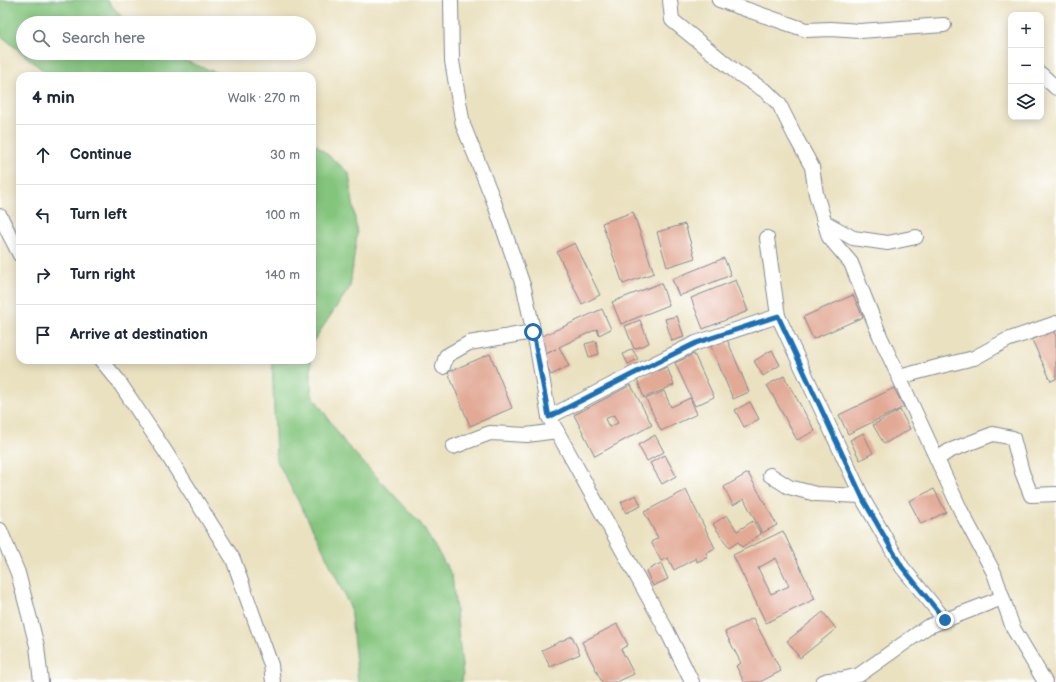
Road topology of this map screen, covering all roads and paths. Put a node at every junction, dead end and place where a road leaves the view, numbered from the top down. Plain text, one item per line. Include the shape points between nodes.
1 (451, 0) edge
2 (670, 0) edge
3 (719, 0) edge
4 (944, 25) dead end
5 (1044, 77) edge
6 (1056, 88) edge
7 (0, 216) edge
8 (824, 222) junction
9 (916, 237) dead end
10 (766, 238) dead end
11 (16, 247) edge
12 (778, 316) junction
13 (1056, 323) edge
14 (533, 332) junction
15 (104, 364) edge
16 (443, 367) dead end
17 (899, 377) junction
18 (549, 417) junction
19 (557, 431) junction
20 (453, 447) dead end
21 (937, 459) junction
22 (770, 475) dead end
23 (1056, 494) edge
24 (862, 496) junction
25 (0, 530) edge
26 (1002, 598) junction
27 (945, 620) junction
28 (1049, 679) edge
29 (42, 682) edge
30 (273, 682) edge
31 (692, 682) edge
32 (823, 682) edge

1 - 14 street via 452,61 463,125 524,288
2 - 8 street via 672,20 736,72 767,92 779,104 812,167
3 - 4 street via 806,30 860,31
5 - 6 street
7 - 11 street
8 - 9 street via 853,238 888,243
8 - 17 street via 829,237 851,263
10 - 12 street
12 - 18 street via 696,343
12 - 24 street
13 - 17 street via 1007,340 974,358
14 - 16 street via 469,343 446,356
14 - 18 street
15 - 30 street via 165,451 233,559 271,666
17 - 21 street
18 - 19 street
19 - 20 street via 527,435 490,433
19 - 31 street via 667,631
21 - 23 street via 949,451 993,434 1013,438 1031,495
21 - 26 street via 960,511 994,573
22 - 24 street via 789,486 816,494
24 - 27 street via 902,567
25 - 29 street via 18,573 37,646
26 - 27 street
26 - 28 street via 1013,628
27 - 32 street via 927,627 859,675

